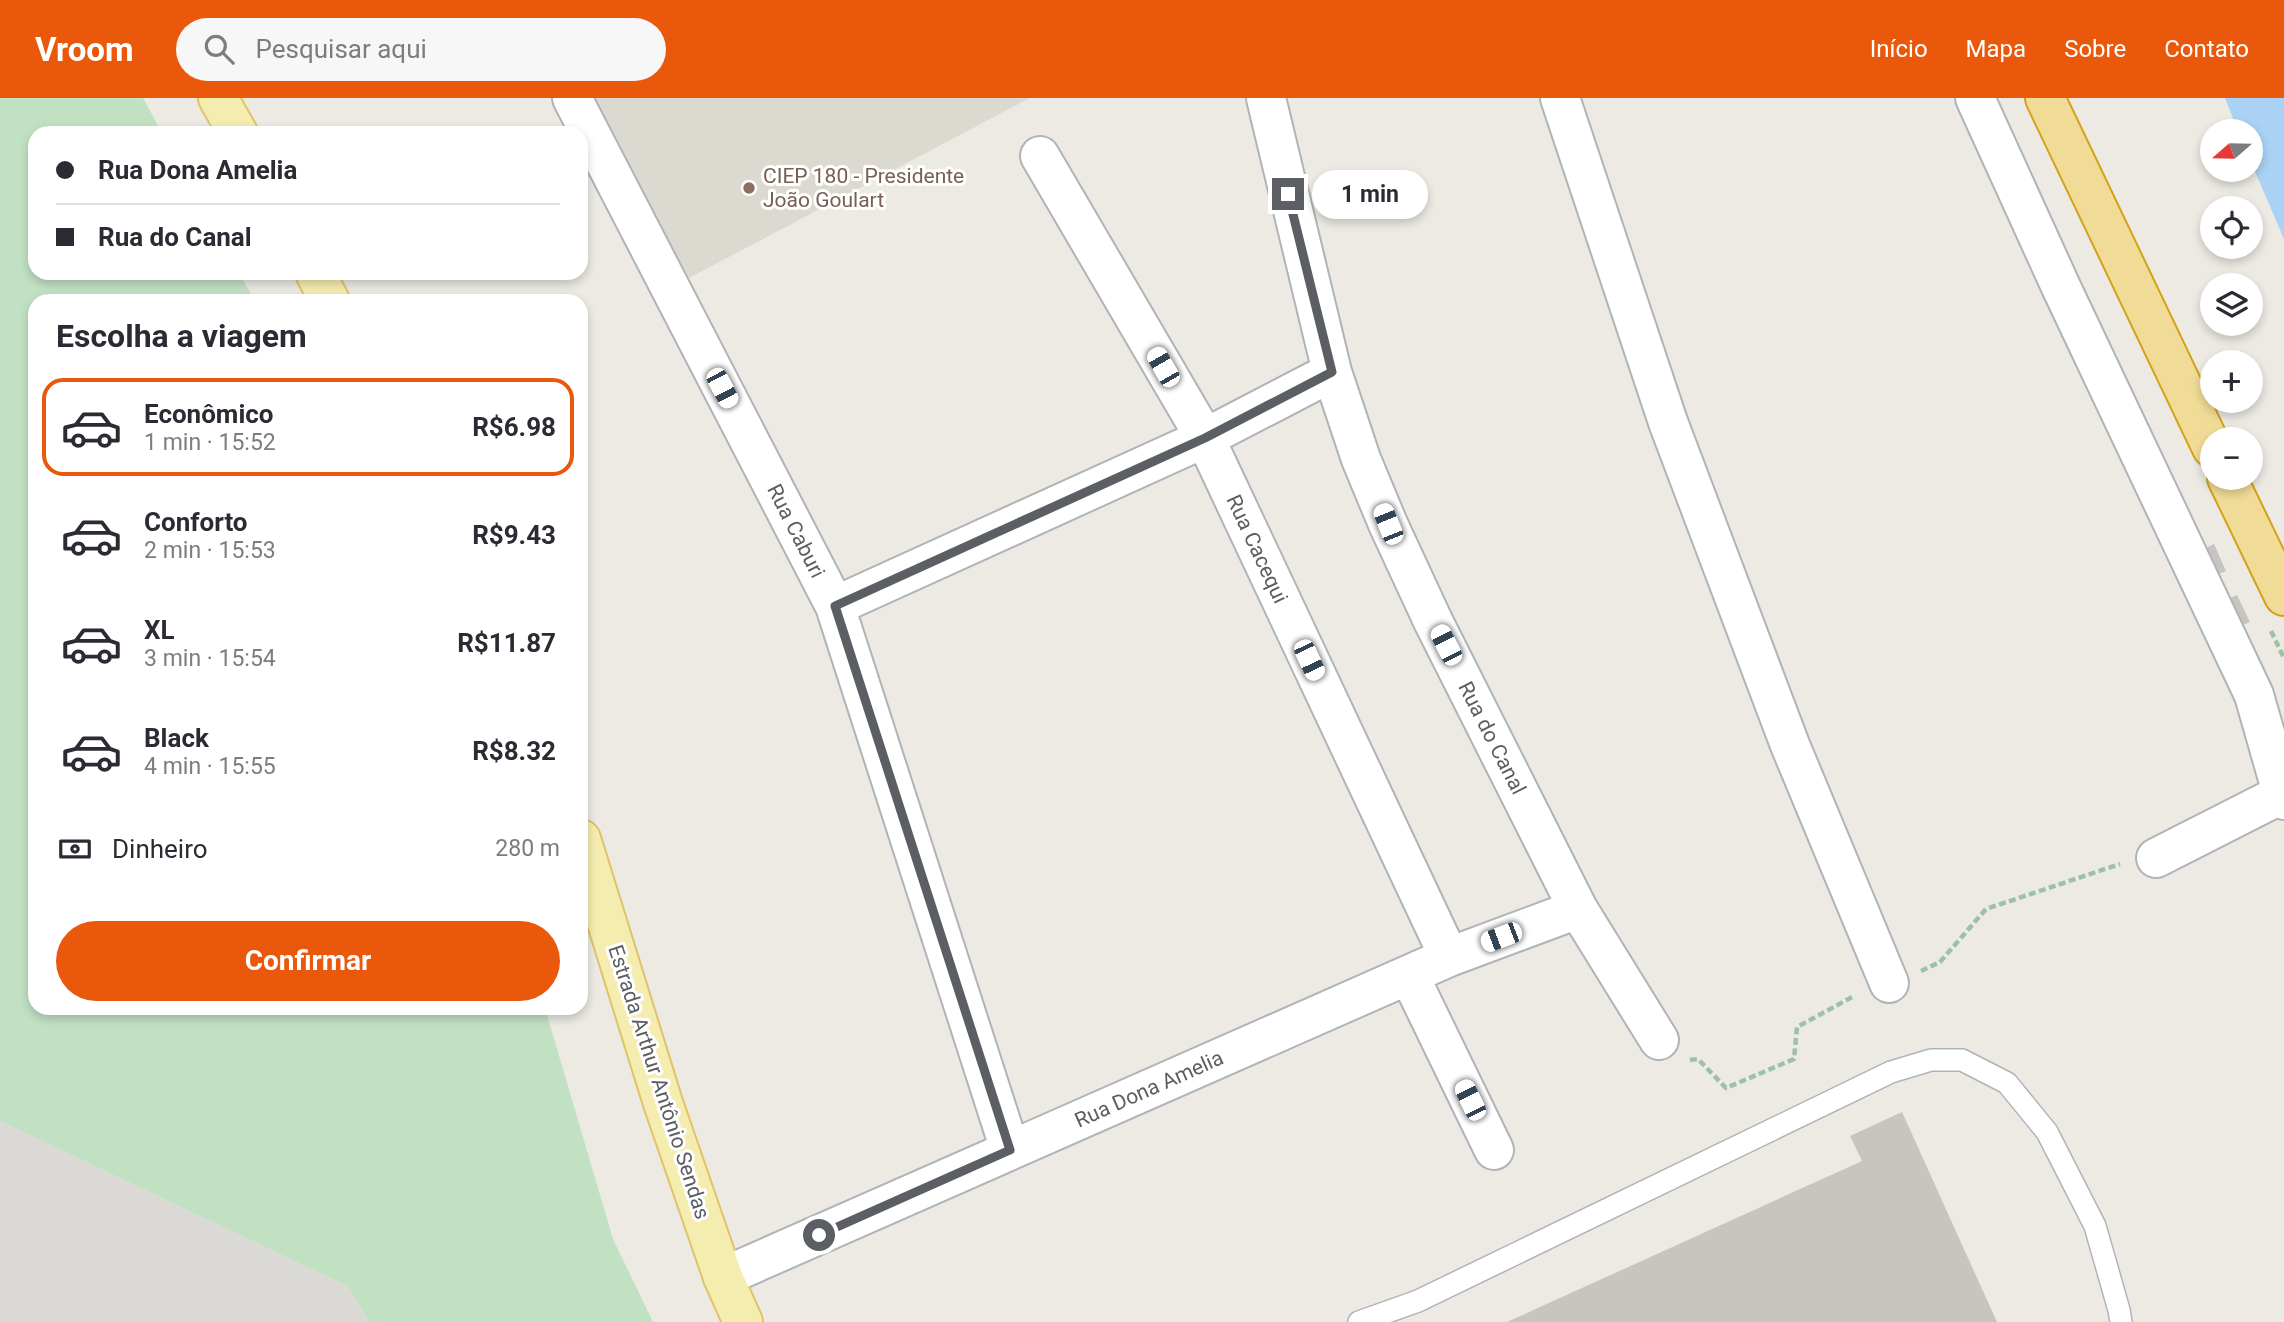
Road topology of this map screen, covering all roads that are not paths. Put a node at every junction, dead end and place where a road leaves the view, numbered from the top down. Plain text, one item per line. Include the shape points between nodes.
1 (218, 98) edge
2 (572, 98) edge
3 (1266, 98) edge
4 (1560, 98) edge
5 (1975, 98) edge
6 (2045, 98) edge
7 (234, 126) edge
8 (586, 126) edge
9 (588, 129) edge
10 (1040, 156) dead end
11 (1332, 372) junction
12 (2202, 427) edge
13 (1205, 438) junction
14 (2233, 490) edge
15 (2284, 596) edge
16 (835, 606) junction
17 (2283, 797) edge
18 (2155, 858) dead end
19 (588, 862) edge
20 (1578, 909) junction
21 (1449, 957) junction
22 (1409, 975) junction
23 (1889, 983) dead end
24 (1659, 1040) dead end
25 (1010, 1150) junction
26 (1494, 1150) dead end
27 (723, 1277) junction
28 (743, 1322) edge
29 (1359, 1322) edge
30 (2121, 1322) edge

1 - 7 main road
2 - 8 street, Rua Caburi
3 - 11 street, Rua do Canal
4 - 23 street via 1668,422 1790,746
5 - 17 street via 2254,695
6 - 12 highway
9 - 16 street, Rua Caburi
10 - 13 street, Rua Cacequi
11 - 13 street
11 - 20 street, Rua do Canal via 1388,524
13 - 16 street
13 - 21 street, Rua Cacequi
14 - 15 highway
16 - 25 street, Rua Caburi
17 - 18 street
19 - 27 main road, Estrada Arthur Antônio Sendas
20 - 21 street, Rua Dona Amelia
20 - 24 street, Rua do Canal
21 - 22 street, Rua Dona Amelia
22 - 25 street, Rua Dona Amelia
22 - 26 street
25 - 27 street, Rua Dona Amelia
27 - 28 main road, Estrada Arthur Antônio Sendas
29 - 30 lane via 1418,1301 1891,1072 1931,1060 1962,1060 2007,1083 2047,1132 2095,1226

